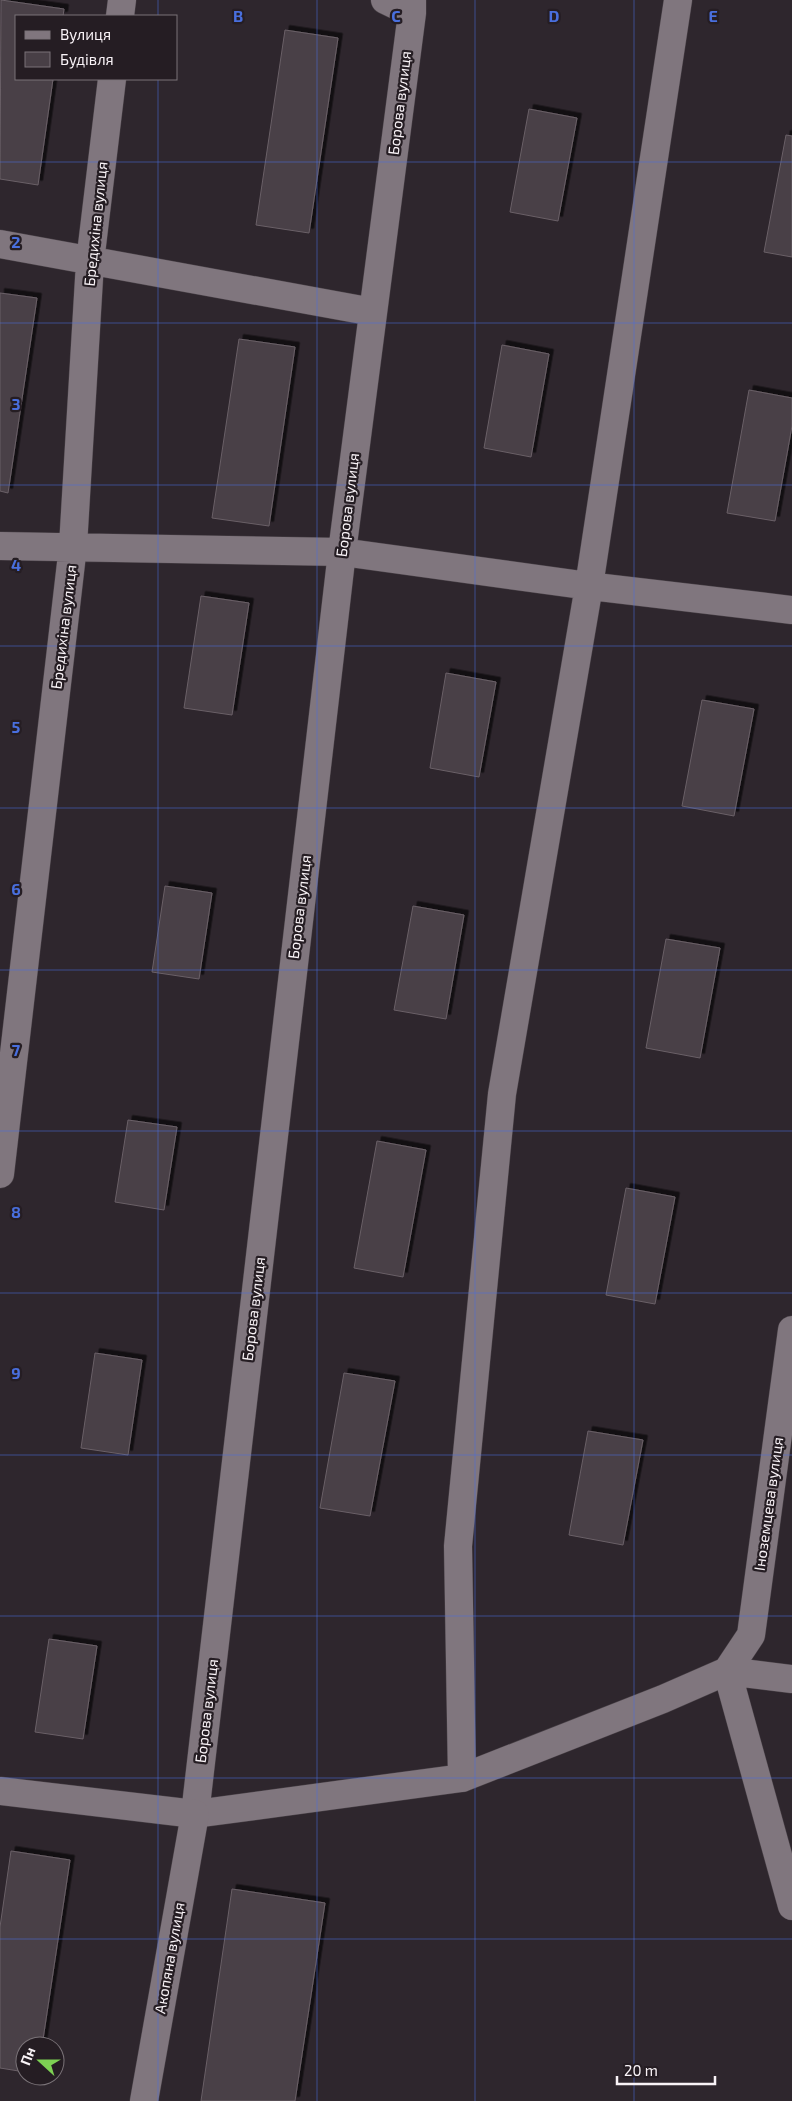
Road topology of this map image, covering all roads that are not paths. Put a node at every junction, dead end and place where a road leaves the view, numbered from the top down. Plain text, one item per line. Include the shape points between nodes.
1 (122, 0) edge
2 (385, 0) edge
3 (678, 0) edge
4 (412, 7) edge
5 (120, 15) edge
6 (112, 80) edge
7 (0, 244) edge
8 (90, 262) junction
9 (373, 312) junction
10 (0, 546) edge
11 (73, 546) junction
12 (342, 552) junction
13 (588, 586) junction
14 (792, 610) edge
15 (0, 1174) edge
16 (792, 1330) edge
17 (727, 1671) junction
18 (792, 1679) edge
19 (462, 1778) junction
20 (0, 1791) edge
21 (195, 1814) junction
22 (792, 1906) edge
23 (144, 2101) edge

1 - 5 street
2 - 4 street
3 - 13 street
4 - 9 street, Борова вулиця
6 - 8 street, Бредихіна вулиця
7 - 8 street
8 - 9 street
8 - 11 street, Бредихіна вулиця
9 - 12 street, Борова вулиця
10 - 11 street
11 - 12 street
11 - 15 street, Бредихіна вулиця
12 - 13 street
12 - 21 street, Борова вулиця
13 - 14 street
13 - 19 street via 502,1094 458,1546
16 - 17 street, Іноземцева вулиця via 751,1635
17 - 18 street
17 - 19 street via 663,1700
17 - 22 street
19 - 21 street
20 - 21 street
21 - 23 street, Акопяна вулиця

